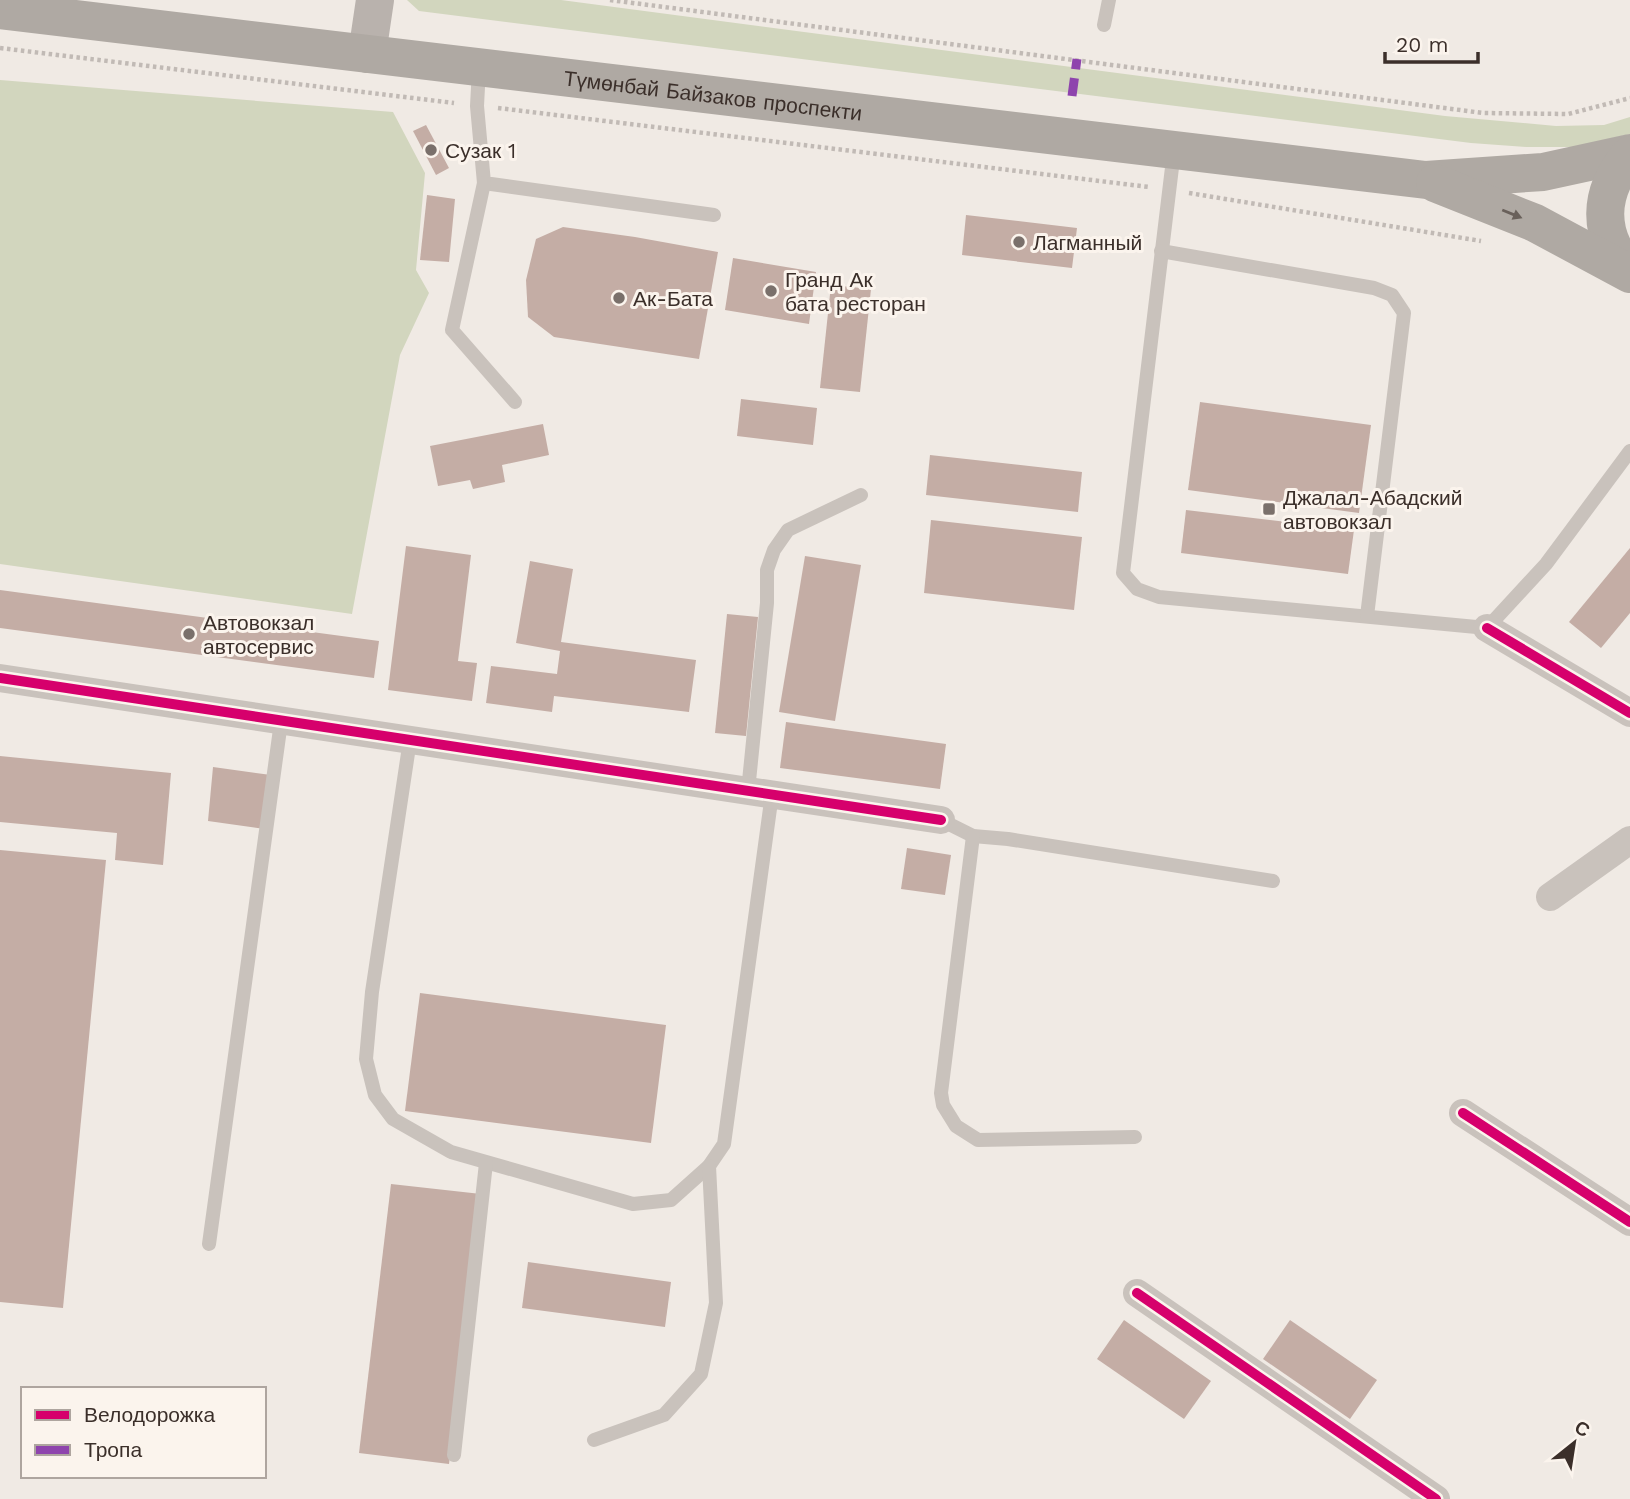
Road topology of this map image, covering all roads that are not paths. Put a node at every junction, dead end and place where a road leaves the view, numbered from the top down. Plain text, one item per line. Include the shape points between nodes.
1 (375, 0) edge
2 (1109, 0) edge
3 (0, 10) edge
4 (1104, 25) dead end
5 (367, 54) junction
6 (479, 67) junction
7 (1174, 149) junction
8 (1630, 154) edge
9 (1426, 180) junction
10 (484, 183) junction
11 (714, 215) dead end
12 (1161, 251) junction
13 (1630, 272) edge
14 (515, 402) dead end
15 (1630, 451) edge
16 (862, 495) dead end
17 (1367, 616) junction
18 (1488, 628) junction
19 (0, 678) edge
20 (1630, 713) edge
21 (281, 722) junction
22 (410, 740) junction
23 (760, 792) junction
24 (941, 820) joint
25 (973, 836) junction
26 (1630, 840) edge
27 (1273, 881) dead end
28 (1550, 897) dead end
29 (1463, 1113) dead end
30 (1135, 1137) dead end
31 (485, 1163) junction
32 (709, 1166) junction
33 (1630, 1222) edge
34 (209, 1244) dead end
35 (1136, 1293) dead end
36 (594, 1440) dead end
37 (454, 1455) dead end
38 (1436, 1499) edge

1 - 5 street
2 - 4 lane
3 - 5 highway, Түмөнбай Байзаков проспекти
5 - 6 highway, Түмөнбай Байзаков проспекти
6 - 7 highway, Түмөнбай Байзаков проспекти
6 - 10 lane via 477,106
7 - 9 highway, Түмөнбай Байзаков проспекти
7 - 12 lane
8 - 9 highway, Түмөнбай Байзаков проспекти via 1543,172
8 - 13 highway via 1607,191 1604,215 1608,238
9 -> 13 highway, Түмөнбай Байзаков проспекти via 1535,223
10 - 11 lane
10 - 14 lane via 452,330
12 - 17 lane via 1374,288 1392,295 1404,313
12 - 17 lane via 1123,573 1137,589 1159,597
15 - 18 lane via 1546,564
16 - 23 lane via 788,530 767,570
17 - 18 lane
18 - 20 street
19 - 21 street
21 - 22 street
21 - 34 lane
22 - 23 street
22 - 31 lane via 366,1059 374,1095 393,1119 451,1152
23 - 24 street
23 - 32 lane via 724,1144
24 - 25 lane
25 - 27 lane
25 - 30 lane via 943,1105 956,1126 978,1140
26 - 28 street
29 - 33 street
31 - 32 lane via 633,1205 671,1200
31 - 37 lane
32 - 36 lane via 716,1303 701,1374 664,1415
35 - 38 street

